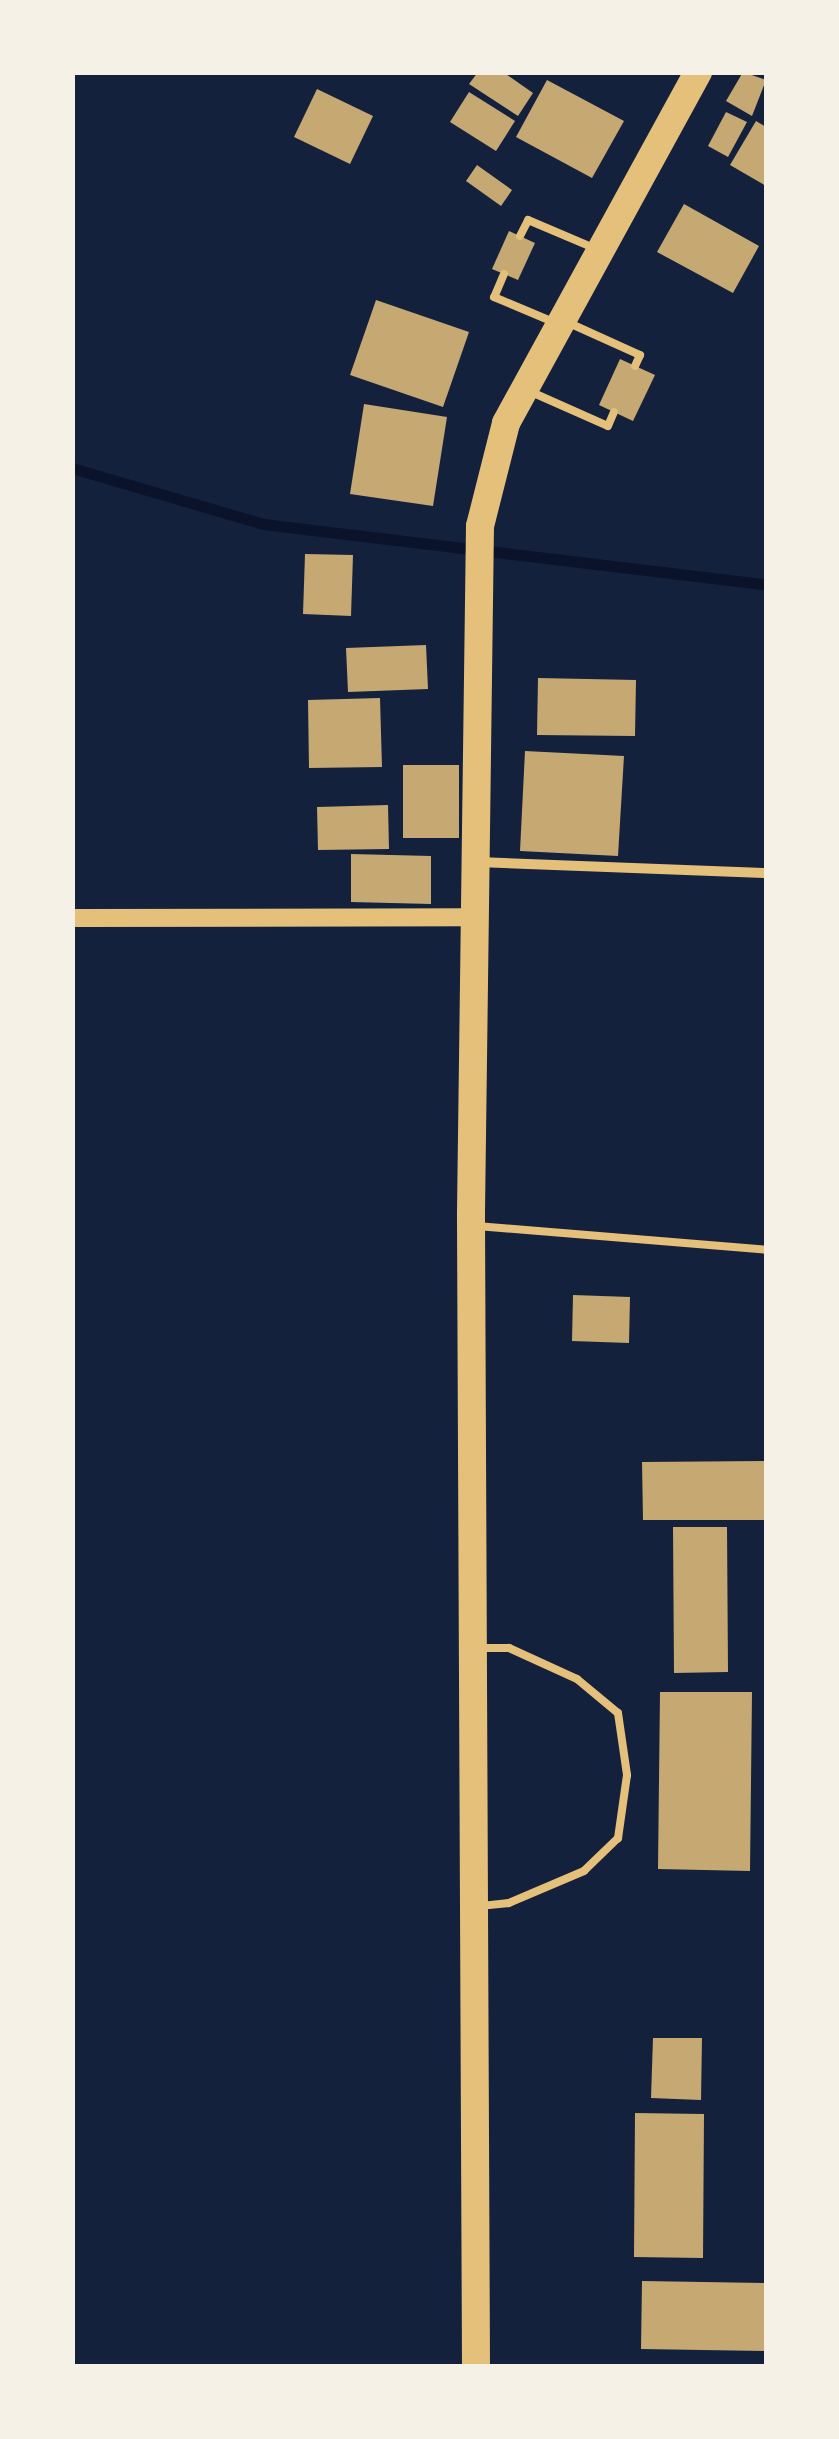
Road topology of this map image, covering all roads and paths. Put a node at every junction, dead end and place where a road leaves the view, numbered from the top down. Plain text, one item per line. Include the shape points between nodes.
1 (698, 72) edge
2 (520, 236) dead end
3 (601, 251) junction
4 (504, 274) dead end
5 (561, 322) junction
6 (635, 366) dead end
7 (524, 389) junction
8 (614, 412) dead end
9 (476, 862) junction
10 (766, 872) edge
11 (475, 917) junction
12 (74, 920) edge
13 (471, 1226) junction
14 (766, 1250) edge
15 (472, 1648) junction
16 (474, 1906) junction
17 (476, 2366) edge

1 - 3 highway
2 - 3 lane via 528,220
3 - 5 highway
4 - 5 lane via 494,297
5 - 6 lane via 640,355
5 - 7 highway
7 - 8 lane via 608,426
7 - 9 highway via 480,526
9 - 10 street
9 - 11 highway
11 - 12 street
11 - 13 highway
13 - 14 lane
13 - 15 highway
15 - 16 highway
15 - 16 lane via 509,1648 576,1680 618,1713 627,1775 618,1838 584,1871 510,1903
16 - 17 highway

